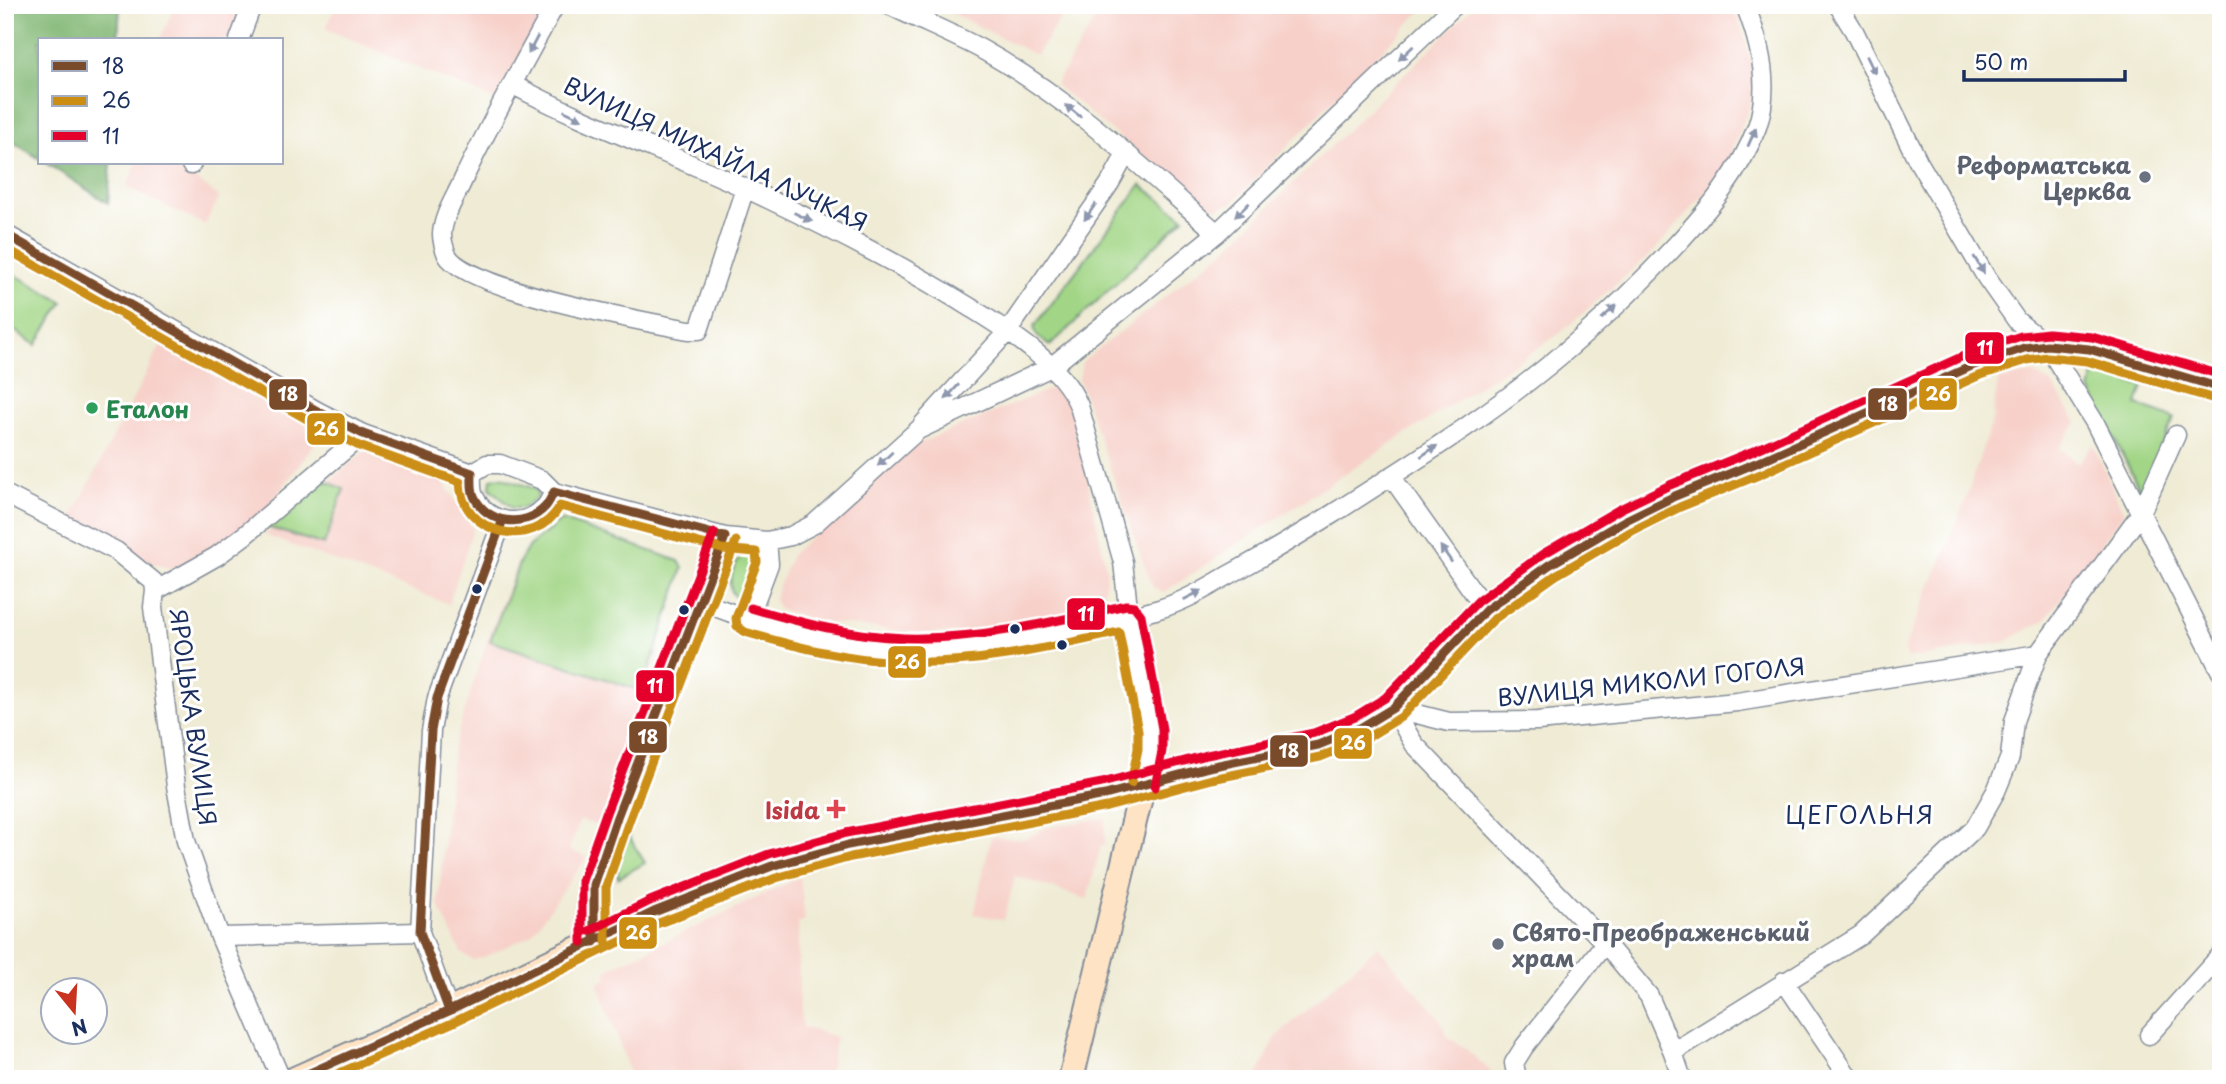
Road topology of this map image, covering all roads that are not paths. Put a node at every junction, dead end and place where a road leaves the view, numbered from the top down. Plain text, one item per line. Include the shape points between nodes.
1 (252, 5) edge
2 (555, 5) edge
3 (889, 5) edge
4 (1455, 5) edge
5 (1745, 5) edge
6 (1838, 5) edge
7 (240, 38) edge
8 (512, 84) junction
9 (1126, 154) junction
10 (745, 188) junction
11 (1217, 233) junction
12 (5, 234) edge
13 (1008, 331) junction
14 (2047, 345) junction
15 (1051, 367) junction
16 (2221, 388) edge
17 (918, 430) junction
18 (363, 434) junction
19 (2176, 435) dead end
20 (472, 473) junction
21 (1391, 476) junction
22 (554, 492) junction
23 (5, 494) edge
24 (2141, 513) junction
25 (502, 522) junction
26 (725, 537) junction
27 (767, 541) junction
28 (155, 591) junction
29 (700, 601) junction
30 (1486, 610) junction
31 (1129, 617) junction
32 (748, 620) junction
33 (2038, 654) junction
34 (2221, 672) edge
35 (1393, 708) junction
36 (1143, 785) junction
37 (420, 932) junction
38 (220, 937) junction
39 (594, 942) junction
40 (1605, 943) junction
41 (2221, 955) edge
42 (1784, 981) junction
43 (449, 1011) junction
44 (2149, 1035) dead end
45 (1674, 1052) junction
46 (281, 1079) edge
47 (295, 1079) edge
48 (1071, 1079) edge
49 (1517, 1079) edge
50 (1682, 1079) edge
51 (1850, 1079) edge

1 - 7 street
2 -> 8 street
9 -> 3 street via 1018,71
4 -> 11 street
21 -> 5 street via 1582,338 1649,275 1727,186 1758,124 1762,96 1761,57
6 -> 14 street via 1918,160 1986,277 2014,317
8 -> 10 street, ВУЛИЦЯ МИХАЙЛА ЛУЧКАЯ via 579,118
8 - 10 street via 459,189 442,234 448,257 493,282 566,305 699,330
9 - 11 street
9 -> 13 street
10 -> 13 street, ВУЛИЦЯ МИХАЙЛА ЛУЧКАЯ via 927,280
11 - 15 street
12 - 18 street via 234,366
13 - 15 street, ВУЛИЦЯ МИХАЙЛА ЛУЧКАЯ
13 -> 17 street
14 - 16 main road via 2089,349
14 - 24 street via 2095,423
14 - 30 main road via 1974,365 1675,496 1549,565
15 - 17 street
15 - 31 street, ВУЛИЦЯ МИХАЙЛА ЛУЧКАЯ via 1068,384 1079,406 1123,562
17 -> 27 street via 814,524
18 - 20 street
18 - 28 street, ЯРОЦЬКА ВУЛИЦЯ via 245,535
19 - 24 street
20 - 22 street via 486,464 500,464 542,480
20 - 25 street via 473,495
30 -> 21 street
31 -> 21 street via 1197,593 1287,543
22 - 25 street via 546,506 525,520
22 - 26 street
23 - 28 street via 116,551 154,582
24 - 33 street
24 - 34 street
25 - 37 street via 437,698 430,743
26 - 27 street
26 - 29 street
27 - 32 street via 769,564
28 - 38 street, ЯРОЦЬКА ВУЛИЦЯ via 153,607 178,800 186,841
29 - 32 street
29 - 39 street via 594,885
30 - 35 main road
31 - 32 street via 1058,635 923,650 851,644
31 - 36 street, ВУЛИЦЯ МИХАЙЛА ЛУЧКАЯ via 1150,730
33 - 35 street, ВУЛИЦЯ МИКОЛИ ГОГОЛЯ via 1737,702 1538,721 1449,722
33 - 42 street via 2014,721 2010,757 1975,828 1861,935
35 - 36 main road via 1318,745
35 - 40 street via 1414,744
36 - 39 main road via 848,845 772,866 664,907
36 - 48 main road
37 - 38 street
37 - 43 street
38 - 46 street, ЯРОЦЬКА ВУЛИЦЯ
39 - 43 main road
40 - 45 street via 1649,996
40 - 49 street via 1524,1047 1514,1063
41 - 44 street
42 - 45 street
42 - 51 street
43 - 47 main road
45 - 50 street

